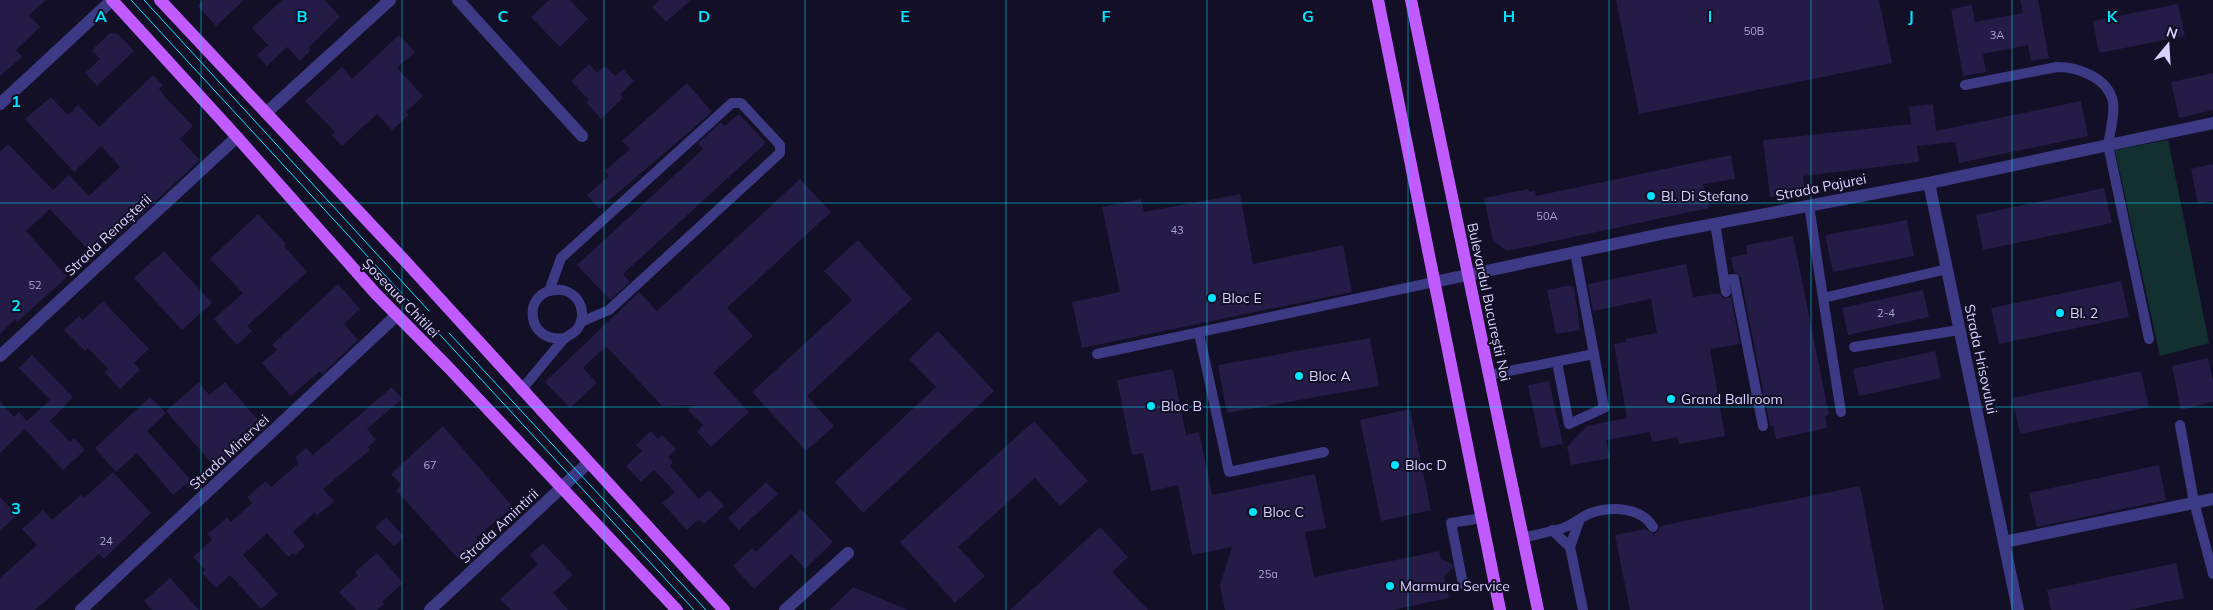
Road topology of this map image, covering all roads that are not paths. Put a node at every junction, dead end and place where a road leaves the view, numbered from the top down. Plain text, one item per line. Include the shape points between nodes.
1 (112, 0) edge
2 (160, 0) edge
3 (390, 0) edge
4 (458, 0) edge
5 (1378, 0) edge
6 (1411, 0) edge
7 (1964, 86) dead end
8 (0, 104) edge
9 (266, 113) junction
10 (2213, 123) edge
11 (582, 136) dead end
12 (237, 137) junction
13 (2108, 145) junction
14 (1929, 182) junction
15 (1809, 205) junction
16 (1715, 223) junction
17 (1575, 252) junction
18 (1947, 269) junction
19 (1468, 274) junction
20 (1724, 280) junction
21 (1434, 282) junction
22 (549, 291) junction
23 (1726, 292) dead end
24 (1823, 298) junction
25 (398, 316) junction
26 (581, 322) junction
27 (1959, 330) junction
28 (1199, 332) junction
29 (565, 338) junction
30 (2149, 339) dead end
31 (1854, 347) dead end
32 (1097, 354) dead end
33 (1594, 354) junction
34 (0, 356) edge
35 (1557, 362) junction
36 (1489, 375) junction
37 (521, 390) junction
38 (1841, 412) dead end
39 (2180, 425) dead end
40 (1762, 426) dead end
41 (1324, 452) dead end
42 (588, 463) junction
43 (562, 488) junction
44 (2213, 499) edge
45 (2194, 502) junction
46 (1482, 518) junction
47 (1579, 521) junction
48 (1653, 527) dead end
49 (1552, 530) junction
50 (1523, 538) junction
51 (2004, 542) junction
52 (1570, 547) junction
53 (848, 553) dead end
54 (2213, 574) edge
55 (1463, 584) dead end
56 (81, 610) edge
57 (430, 610) edge
58 (676, 610) edge
59 (724, 610) edge
60 (785, 610) edge
61 (1500, 610) edge
62 (1538, 610) edge
63 (1583, 610) edge
64 (2018, 610) edge

1 - 8 street
1 - 12 main road, Șoseaua Chitilei
2 - 9 main road, Șoseaua Chitilei
3 - 9 street
4 - 11 street
5 - 21 main road
6 - 19 main road, Bulevardul Bucureștii Noi
7 - 13 lane via 2058,67 2084,71 2108,90 2112,101
9 - 37 main road, Șoseaua Chitilei
10 - 13 street, Strada Pajurei
12 - 25 main road, Șoseaua Chitilei
12 - 34 street, Strada Renașterii
13 - 14 street, Strada Pajurei
13 - 30 lane
14 - 15 street, Strada Pajurei
14 - 18 street, Strada Hrisovului
15 - 16 street, Strada Pajurei
15 - 24 lane
16 - 17 street, Strada Pajurei
16 - 20 lane
17 - 19 street, Strada Pajurei
17 - 33 lane
18 - 24 lane
18 - 27 street, Strada Hrisovului
19 - 21 street, Strada Pajurei
19 - 36 main road, Bulevardul Bucureștii Noi
20 - 23 lane
20 - 40 lane via 1734,279
21 - 28 lane
21 - 46 main road
22 - 26 lane via 565,291 577,300
22 - 26 lane via 561,258 732,103 741,103 780,145 780,153 609,310
22 - 29 lane via 542,294 534,307 534,322 543,335
24 - 38 lane
25 - 43 main road, Șoseaua Chitilei
25 - 56 street, Strada Minervei
26 - 29 lane via 578,329
27 - 31 lane
27 - 51 street, Strada Hrisovului
28 - 32 lane
28 - 41 lane via 1229,472
29 - 37 lane
33 - 35 lane
33 - 35 lane via 1604,408 1569,424
35 - 36 lane
36 - 50 main road, Bulevardul Bucureștii Noi
37 - 42 main road, Șoseaua Chitilei
39 - 45 lane
42 - 43 street, Strada Amintirii
42 - 59 main road, Șoseaua Chitilei
43 - 57 street, Strada Amintirii
43 - 58 main road, Șoseaua Chitilei
44 - 45 street
45 - 51 street
45 - 54 lane
46 - 55 lane via 1451,522
46 - 61 main road
47 - 48 lane via 1592,513 1625,510 1636,511
47 - 49 lane
47 - 52 lane
49 - 50 lane
49 - 52 lane
50 - 62 main road, Bulevardul Bucureștii Noi
51 - 64 street, Strada Hrisovului
52 - 63 lane
53 - 60 street

